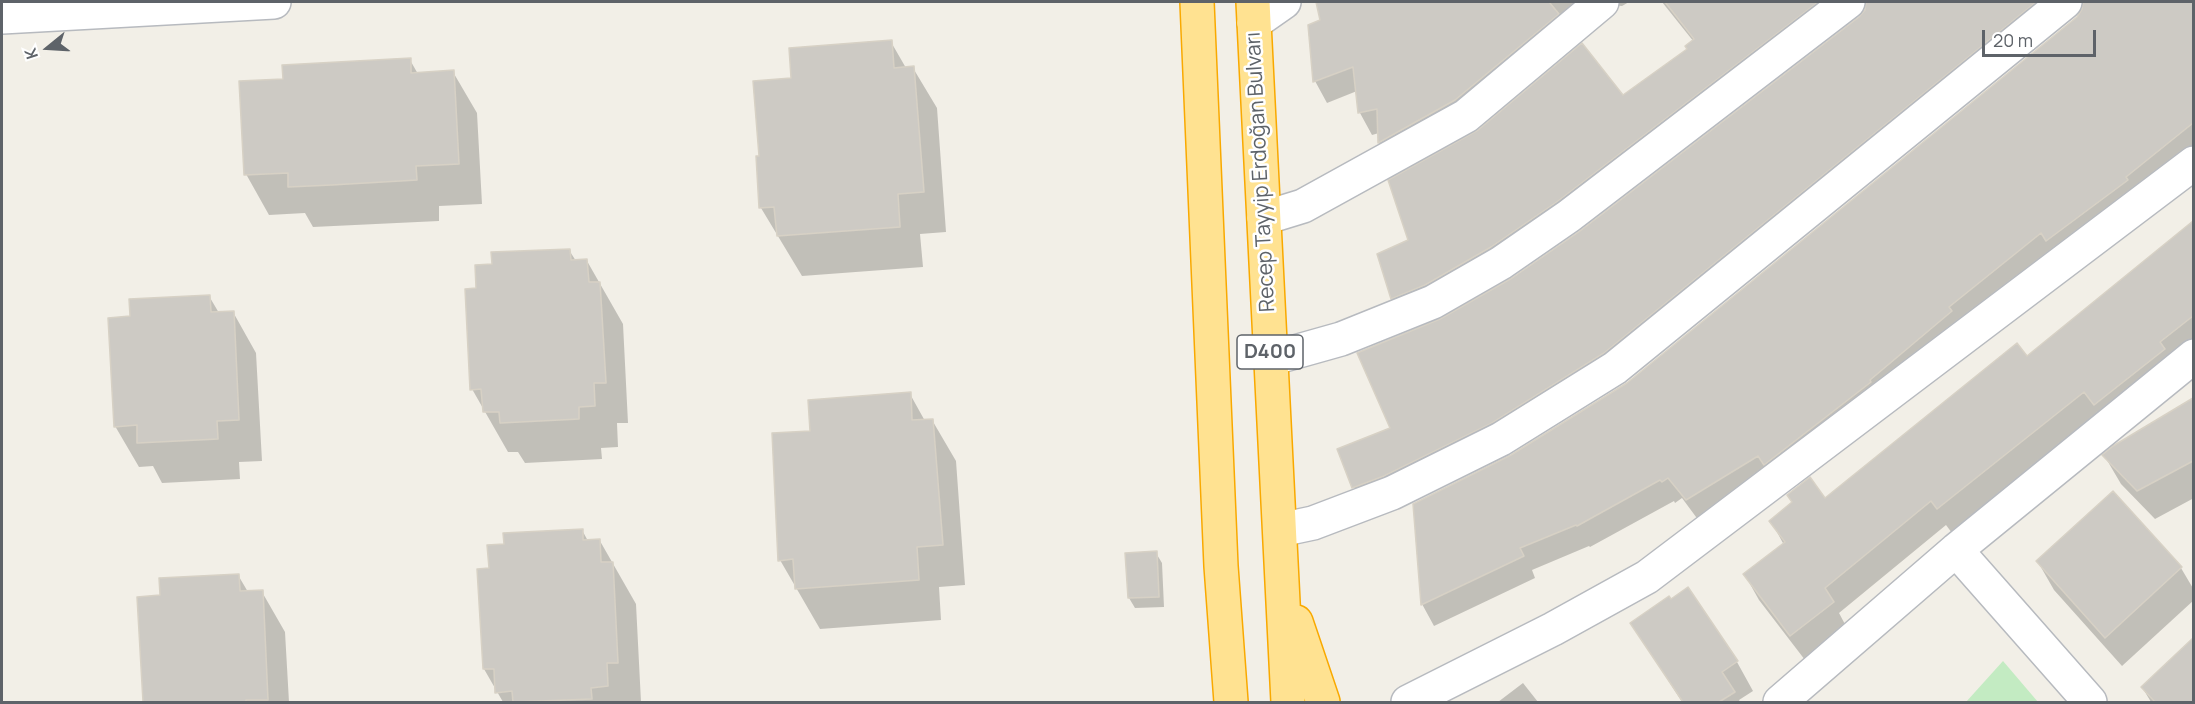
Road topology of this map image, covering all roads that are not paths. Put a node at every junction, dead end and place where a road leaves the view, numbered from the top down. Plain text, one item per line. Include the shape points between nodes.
1 (274, 2) edge
2 (1197, 2) edge
3 (1284, 2) edge
4 (1602, 2) edge
5 (1848, 2) edge
6 (2065, 2) edge
7 (162, 5) edge
8 (1254, 12) edge
9 (2, 16) edge
10 (2190, 174) edge
11 (1264, 218) junction
12 (2193, 356) edge
13 (1270, 359) junction
14 (1280, 530) junction
15 (1956, 550) junction
16 (1221, 566) junction
17 (1282, 582) junction
18 (1221, 702) edge
19 (1231, 702) edge
20 (1288, 702) edge
21 (1323, 702) edge
22 (1408, 702) edge
23 (1780, 702) edge
24 (2090, 702) edge

1 - 7 street
2 - 16 highway, D400
3 - 8 street
4 - 11 street via 1466,116 1303,206
5 - 13 street via 1569,216 1501,263 1433,302 1341,339
6 - 14 street via 1615,368 1501,439 1392,493 1313,523
7 - 9 street
8 - 11 highway, Recep Tayyip Erdoğan Bulvarı / D400
10 - 22 street via 1647,577
11 - 13 highway, Recep Tayyip Erdoğan Bulvarı / D400
12 - 15 street
13 - 14 highway, Recep Tayyip Erdoğan Bulvarı / D400
14 - 17 highway, Recep Tayyip Erdoğan Bulvarı / D400
15 - 23 street
15 - 24 street
16 - 18 highway
16 - 19 highway, D400
17 - 20 highway, Recep Tayyip Erdoğan Bulvarı / D400
17 - 21 highway

